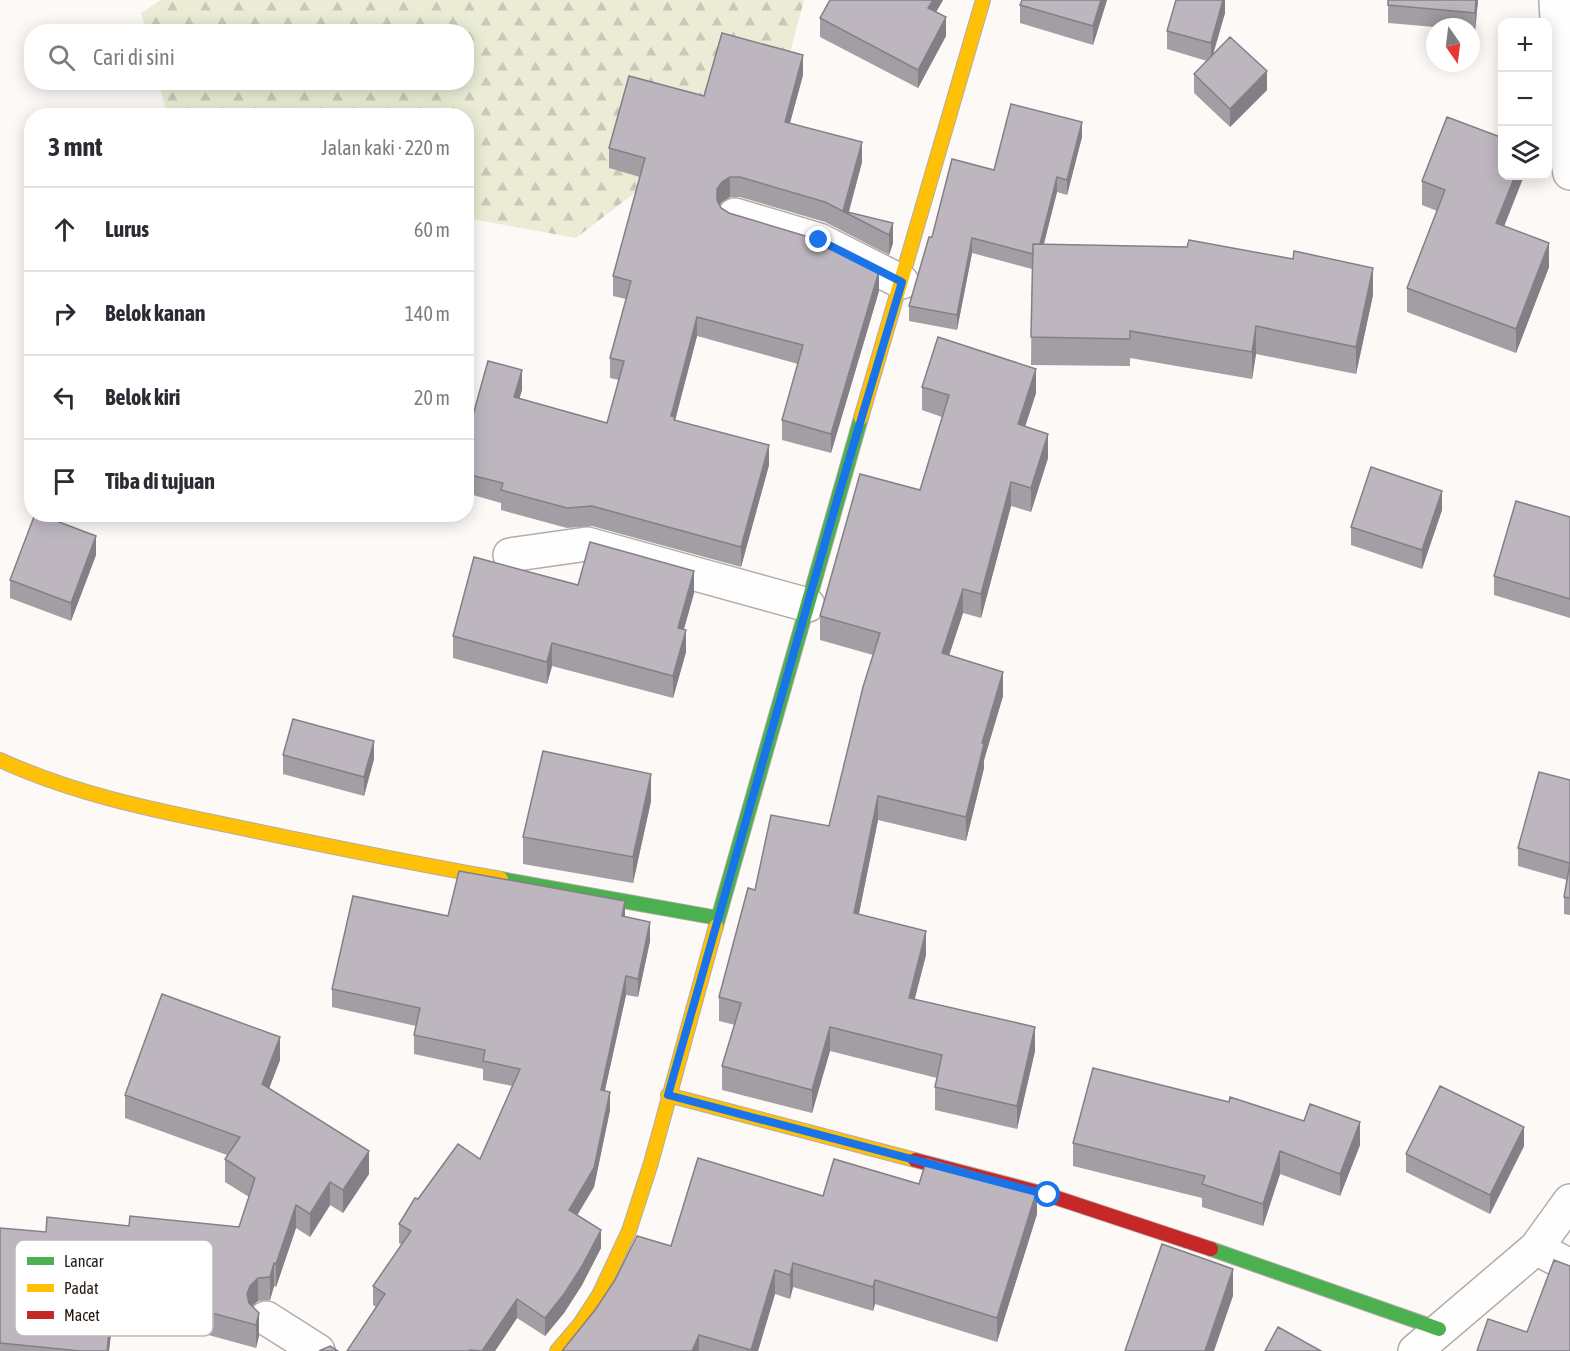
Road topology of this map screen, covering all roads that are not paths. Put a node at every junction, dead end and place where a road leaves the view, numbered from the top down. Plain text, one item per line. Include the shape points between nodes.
1 (983, 0) edge
2 (1556, 0) edge
3 (1567, 135) edge
4 (1570, 173) edge
5 (735, 215) edge
6 (902, 282) junction
7 (510, 555) dead end
8 (808, 605) junction
9 (0, 760) edge
10 (718, 918) junction
11 (668, 1095) junction
12 (1570, 1201) edge
13 (1536, 1248) junction
14 (1570, 1266) edge
15 (266, 1318) dead end
16 (1427, 1340) edge
17 (318, 1351) edge
18 (557, 1351) edge

1 - 6 street
2 - 3 street
3 - 4 street
5 - 6 street via 819,240
6 - 8 street
7 - 8 street via 587,544
8 - 10 street
9 - 10 street via 59,785 123,803 277,836
10 - 11 street
11 - 16 street via 1048,1195 1158,1230
11 - 18 street via 651,1167 606,1283 576,1331
12 - 13 street
13 - 14 street
13 - 16 street
15 - 17 street

